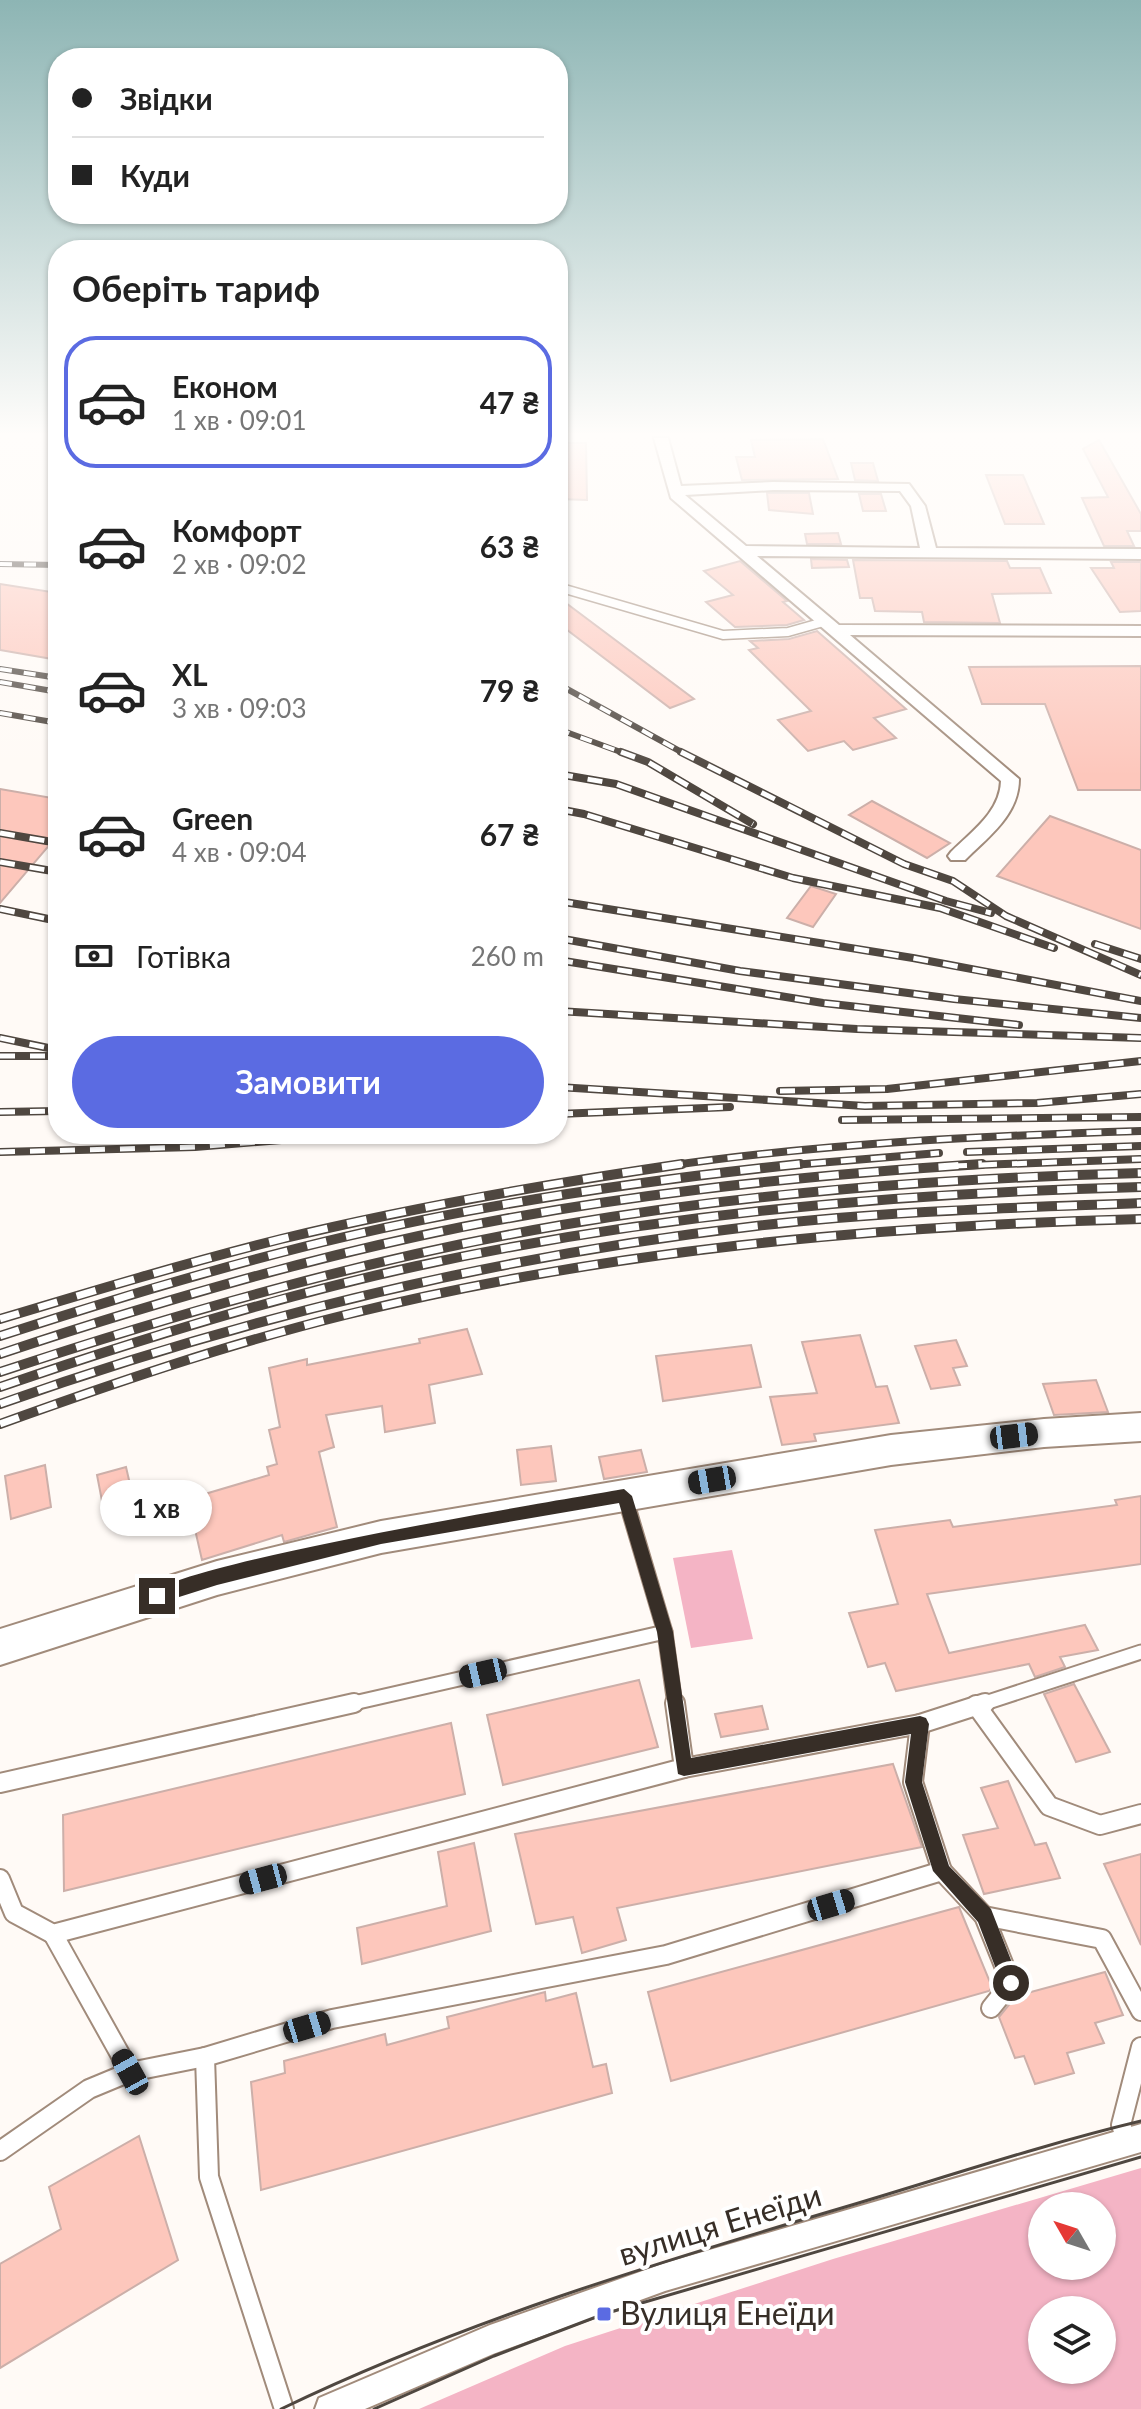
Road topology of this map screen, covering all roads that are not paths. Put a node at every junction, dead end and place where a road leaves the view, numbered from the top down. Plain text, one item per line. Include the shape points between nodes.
1 (744, 551) joint
2 (929, 552) joint
3 (1141, 554) edge
4 (568, 590) edge
5 (833, 626) junction
6 (1141, 631) edge
7 (958, 856) dead end
8 (1141, 1427) edge
9 (624, 1496) junction
10 (665, 1632) junction
11 (0, 1647) edge
12 (1141, 1652) edge
13 (976, 1705) junction
14 (920, 1724) junction
15 (684, 1768) junction
16 (0, 1783) edge
17 (1141, 1814) edge
18 (942, 1871) junction
19 (0, 1879) edge
20 (984, 1916) junction
21 (53, 1934) junction
22 (991, 2008) dead end
23 (1141, 2011) edge
24 (1141, 2047) edge
25 (205, 2057) junction
26 (130, 2072) junction
27 (1134, 2140) edge
28 (0, 2151) edge
29 (284, 2409) edge
30 (330, 2409) edge

1 - 2 street
1 - 5 street
2 - 3 street
4 - 5 lane via 723,635
5 - 6 street
5 - 7 street via 1010,779 1012,793 1002,810
8 - 9 street via 891,1450
9 - 10 lane
9 - 11 street via 381,1537 217,1578
10 - 15 lane
10 - 16 lane
12 - 13 lane
13 - 14 lane
13 - 17 lane via 1049,1806 1100,1825
14 - 15 lane
14 - 18 lane via 913,1782
15 - 21 lane
18 - 20 lane
18 - 25 lane via 666,1955 332,2019
19 - 21 lane via 14,1913
20 - 22 lane via 1011,1983
20 - 23 lane via 1102,1939
21 - 26 lane
24 - 27 lane via 1121,2125
25 - 26 lane
25 - 29 lane via 209,2177
26 - 28 lane via 89,2089
27 - 30 street, вулиця Енеїди via 665,2277 490,2340

